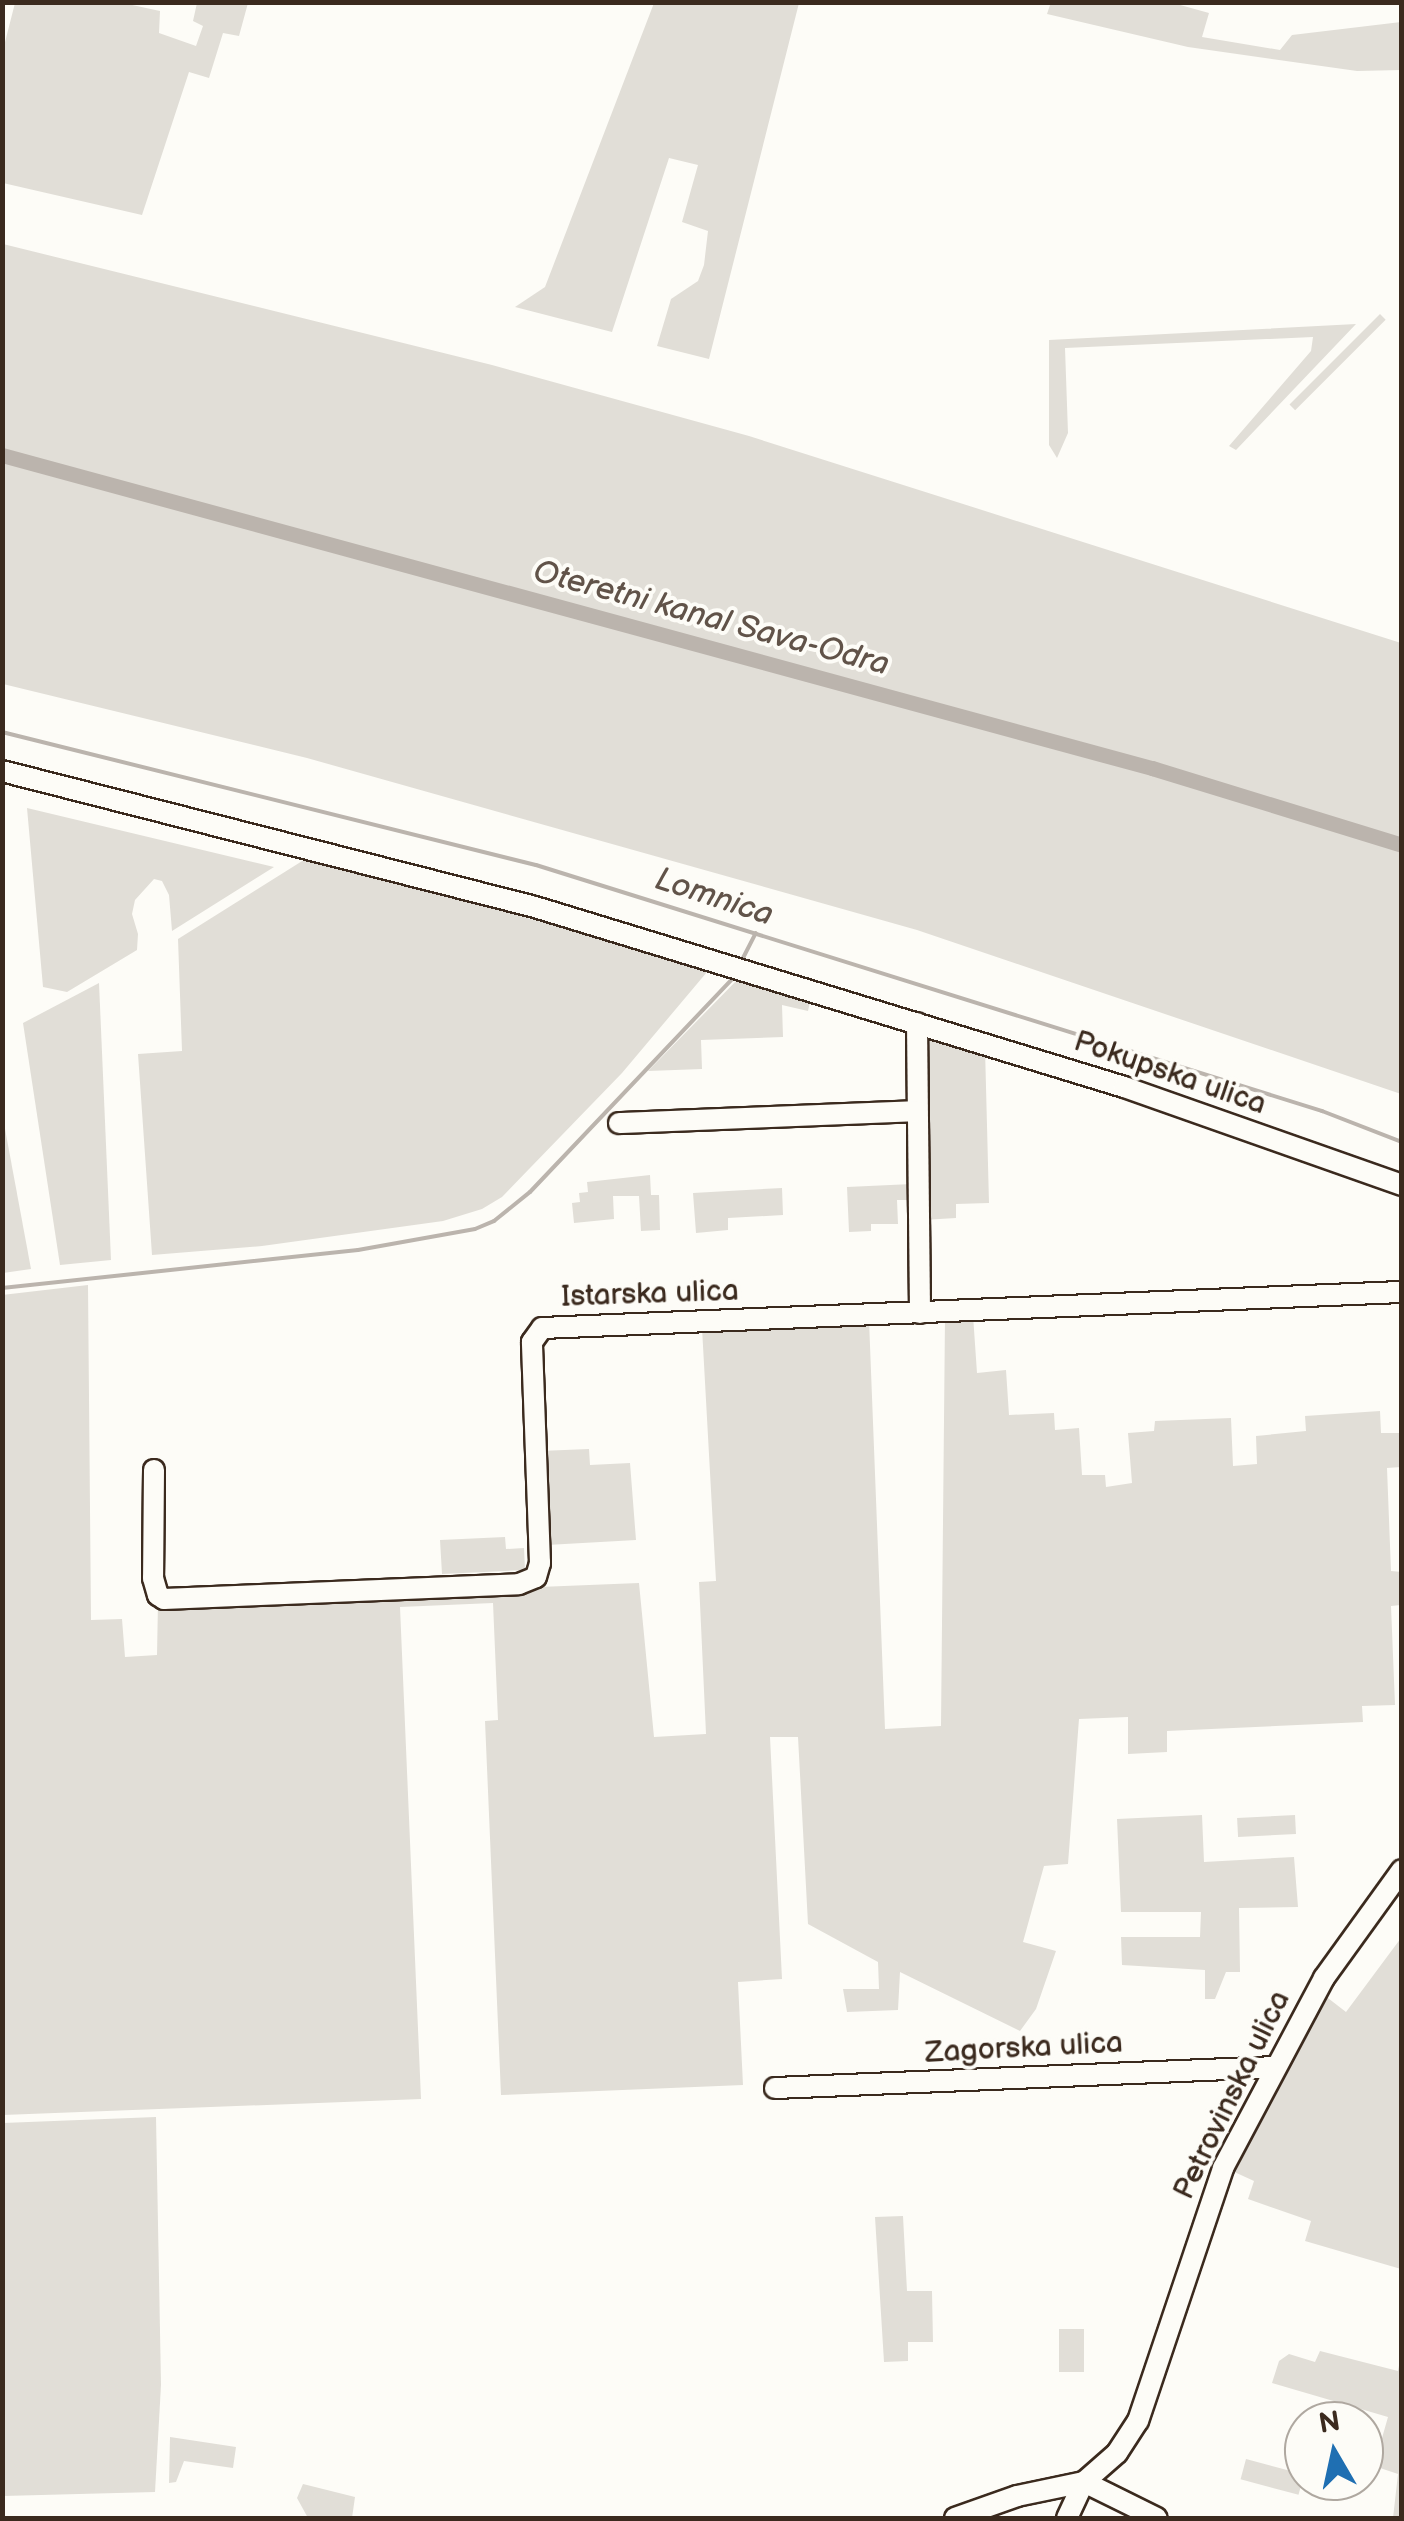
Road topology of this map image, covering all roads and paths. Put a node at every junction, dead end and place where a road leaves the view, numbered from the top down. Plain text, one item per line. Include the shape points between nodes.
1 (2, 771) edge
2 (916, 1022) junction
3 (916, 1110) junction
4 (619, 1123) dead end
5 (1402, 1185) edge
6 (1402, 1292) edge
7 (920, 1313) junction
8 (154, 1470) dead end
9 (1402, 1870) edge
10 (1276, 2067) junction
11 (774, 2088) dead end
12 (1084, 2482) junction
13 (955, 2518) edge
14 (1068, 2518) edge
15 (1156, 2518) edge

1 - 2 street, Pokupska ulica via 536,907
2 - 3 street
2 - 5 street, Pokupska ulica
3 - 4 street
3 - 7 street
6 - 7 street, Istarska ulica
7 - 8 street, Istarska ulica via 551,1327 534,1333 541,1542 530,1582 164,1599 153,1578
9 - 10 street, Petrovinska ulica via 1324,1978
10 - 11 street, Zagorska ulica
10 - 12 street, Petrovinska ulica via 1209,2200 1138,2421 1117,2453
12 - 13 street
12 - 14 street, Petrovinska ulica
12 - 15 street

